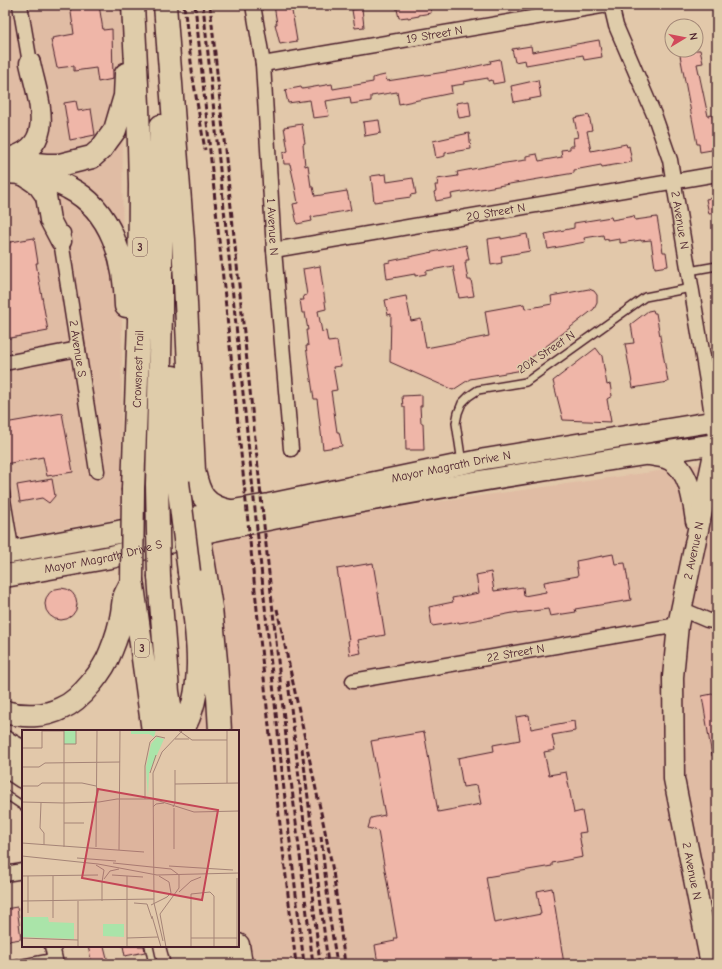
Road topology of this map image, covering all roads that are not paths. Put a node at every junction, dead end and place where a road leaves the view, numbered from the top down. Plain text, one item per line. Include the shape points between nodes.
1 (20, 5) edge
2 (124, 5) edge
3 (133, 5) edge
4 (154, 5) edge
5 (164, 5) edge
6 (253, 5) edge
7 (607, 5) edge
8 (611, 5) edge
9 (30, 63) junction
10 (262, 64) junction
11 (49, 122) dead end
12 (5, 160) edge
13 (14, 174) edge
14 (717, 174) edge
15 (674, 182) junction
16 (62, 234) joint
17 (274, 250) junction
18 (717, 266) edge
19 (688, 271) junction
20 (691, 288) junction
21 (78, 349) junction
22 (5, 363) edge
23 (712, 380) edge
24 (715, 421) edge
25 (717, 444) edge
26 (291, 449) dead end
27 (642, 454) junction
28 (97, 471) dead end
29 (464, 474) junction
30 (134, 480) junction
31 (168, 483) junction
32 (5, 490) edge
33 (230, 511) junction
34 (186, 518) junction
35 (697, 533) junction
36 (199, 534) junction
37 (10, 552) edge
38 (5, 576) edge
39 (132, 581) junction
40 (680, 617) junction
41 (717, 622) edge
42 (353, 681) dead end
43 (5, 712) edge
44 (152, 723) edge
45 (174, 730) edge
46 (182, 730) edge
47 (220, 730) edge
48 (5, 742) edge
49 (22, 751) edge
50 (5, 765) edge
51 (22, 776) edge
52 (5, 794) edge
53 (22, 805) edge
54 (22, 871) edge
55 (5, 874) edge
56 (149, 947) edge
57 (178, 947) edge
58 (198, 947) edge
59 (218, 947) edge
60 (238, 947) edge
61 (54, 956) edge
62 (18, 964) edge
63 (154, 964) edge
64 (183, 964) edge
65 (202, 964) edge
66 (222, 964) edge
67 (241, 964) edge
68 (711, 964) edge

1 - 9 street
2 - 12 main road via 126,96 115,130 108,140 92,157 70,163 46,165
3 - 30 main road, Crowsnest Trail / 3 via 140,185
4 - 31 main road via 169,262
5 - 33 main road via 182,240 194,471 198,489 206,501 214,507
6 - 10 street, 1 Avenue N
7 - 10 street, 19 Street N
8 - 15 street, 2 Avenue N via 616,26 661,134
9 - 11 street
9 - 12 main road via 42,118 41,130 30,149 24,154
10 - 17 street, 1 Avenue N
13 - 16 main road via 38,185 46,196 50,220
13 - 30 main road via 44,178 80,194 101,216 114,239 126,288
14 - 15 street, 20 Street N
15 - 17 street, 20 Street N
15 - 19 street, 2 Avenue N
16 - 21 street, 2 Avenue S
17 - 26 street, 1 Avenue N
18 - 19 lane
19 - 20 street, 2 Avenue N
20 - 23 street, 2 Avenue N
20 - 29 lane, 20A Street N via 645,297 526,382 478,390 469,396 462,403 456,423
21 - 22 street
21 - 28 street, 2 Avenue S
23 - 24 street, 2 Avenue N
24 - 25 street, 2 Avenue N
24 - 29 main road, Mayor Magrath Drive N
25 - 27 main road, Mayor Magrath Drive N
25 - 35 main road, 2 Avenue N
27 - 29 main road, Mayor Magrath Drive N
27 - 35 main road via 670,460 686,477 694,503
29 - 33 main road, Mayor Magrath Drive N
29 - 36 main road, Mayor Magrath Drive N via 279,518
30 - 39 main road, Crowsnest Trail / 3, bridge
31 - 45 main road, 3, bridge via 159,576 168,692
31 - 46 main road, bridge via 189,572 197,634 197,683 193,706
32 - 37 lane
33 - 34 main road, Mayor Magrath Drive N
34 - 36 main road
34 - 37 main road, Mayor Magrath Drive S
35 - 40 main road, 2 Avenue N
36 - 38 main road, Mayor Magrath Drive S via 111,557
36 - 47 main road via 216,653
39 - 43 main road via 125,596 111,652 91,684 63,708 52,712 29,715
39 - 44 main road, Crowsnest Trail / 3
40 - 41 street
40 - 42 street, 22 Street N
40 - 68 main road, 2 Avenue N via 672,677 674,779
48 - 49 main road
50 - 51 main road
52 - 53 lane
54 - 55 street
56 - 63 lane
57 - 64 main road
58 - 65 main road
59 - 66 main road
60 - 67 main road
61 - 62 lane

